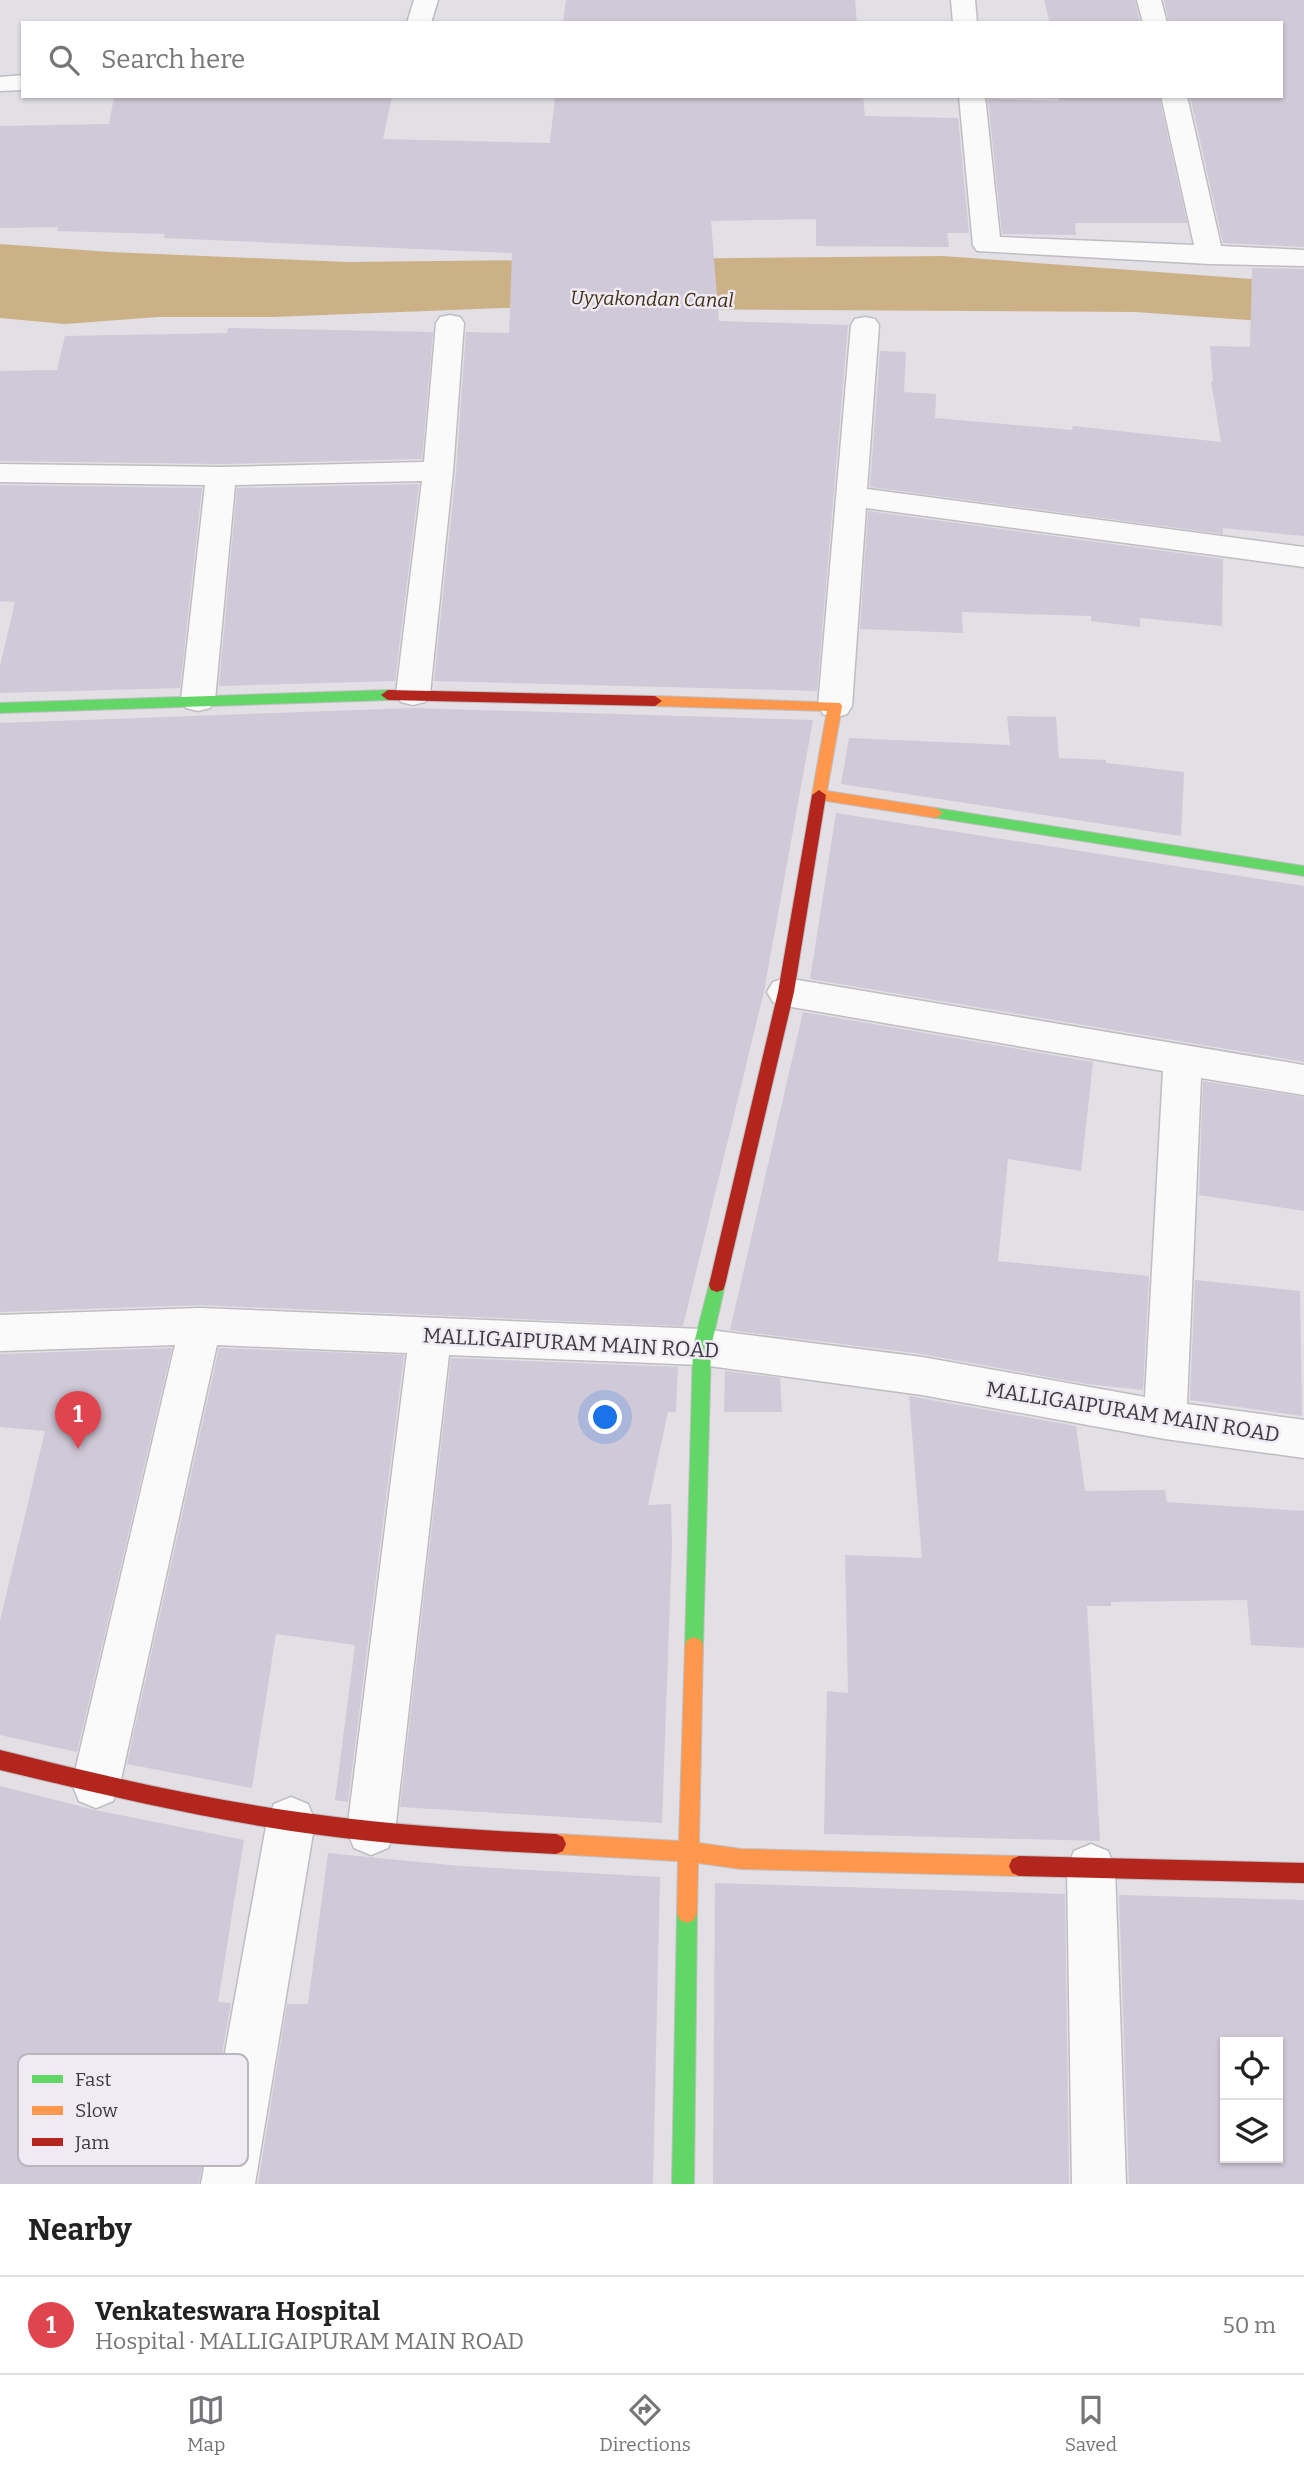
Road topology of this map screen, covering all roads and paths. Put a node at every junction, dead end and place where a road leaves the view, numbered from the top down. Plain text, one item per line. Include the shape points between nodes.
1 (426, 0) edge
2 (963, 0) edge
3 (1149, 0) edge
4 (420, 21) edge
5 (965, 21) edge
6 (1154, 21) edge
7 (21, 82) edge
8 (0, 83) edge
9 (972, 98) edge
10 (1174, 98) edge
11 (1210, 256) junction
12 (1304, 258) edge
13 (450, 323) dead end
14 (865, 326) dead end
15 (438, 471) junction
16 (0, 473) edge
17 (221, 477) junction
18 (853, 497) junction
19 (1304, 557) edge
20 (413, 694) junction
21 (198, 701) junction
22 (835, 706) junction
23 (0, 708) edge
24 (819, 795) junction
25 (1304, 871) edge
26 (786, 992) junction
27 (1183, 1062) junction
28 (1304, 1080) edge
29 (200, 1326) junction
30 (0, 1333) edge
31 (430, 1335) junction
32 (702, 1347) junction
33 (1165, 1420) junction
34 (1304, 1439) edge
35 (0, 1760) edge
36 (96, 1784) junction
37 (291, 1821) junction
38 (371, 1831) junction
39 (688, 1852) junction
40 (1091, 1868) junction
41 (1304, 1873) edge
42 (248, 2069) edge
43 (231, 2166) edge
44 (228, 2184) edge
45 (683, 2184) edge
46 (1098, 2184) edge

1 - 4 street
2 - 5 street
3 - 6 street
7 - 8 street
9 - 11 street via 987,245
10 - 11 street
11 - 12 street
13 - 15 street
14 - 18 street
15 - 17 street
15 - 20 street
16 - 17 street
17 - 21 street
18 - 19 street
18 - 22 street
20 - 21 street
20 - 22 street
21 - 23 street
22 - 24 street
24 - 25 street
24 - 26 street
26 - 27 street
26 - 32 street
27 - 28 street
27 - 33 street
29 - 30 street, MALLIGAIPURAM MAIN ROAD
29 - 31 street, MALLIGAIPURAM MAIN ROAD
29 - 36 street
31 - 32 street, MALLIGAIPURAM MAIN ROAD
31 - 38 street
32 - 33 street, MALLIGAIPURAM MAIN ROAD via 922,1376
32 - 39 street
33 - 34 street, MALLIGAIPURAM MAIN ROAD
35 - 36 street
36 - 37 street
37 - 38 street
37 - 42 street
38 - 39 street
39 - 40 street via 741,1859
39 - 45 street
40 - 41 street
40 - 46 street
43 - 44 street

